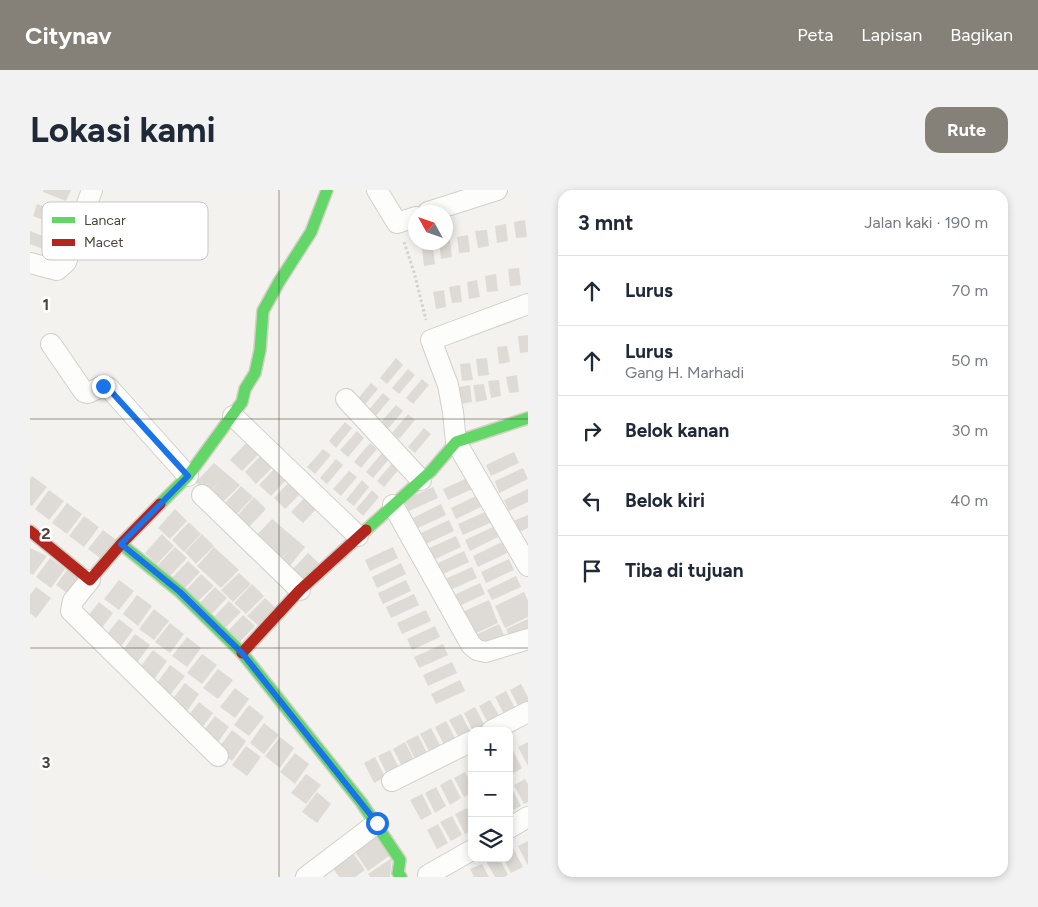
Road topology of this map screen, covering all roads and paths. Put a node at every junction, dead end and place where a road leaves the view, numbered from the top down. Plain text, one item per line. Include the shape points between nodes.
1 (92, 190) edge
2 (327, 190) edge
3 (377, 190) edge
4 (498, 190) edge
5 (88, 202) edge
6 (450, 205) edge
7 (406, 220) edge
8 (67, 260) edge
9 (34, 269) edge
10 (528, 304) edge
11 (431, 340) junction
12 (51, 344) dead end
13 (346, 399) dead end
14 (233, 416) junction
15 (528, 418) edge
16 (456, 442) junction
17 (188, 476) junction
18 (421, 480) junction
19 (202, 495) dead end
20 (392, 505) junction
21 (30, 531) edge
22 (358, 536) junction
23 (121, 544) junction
24 (528, 566) edge
25 (90, 580) junction
26 (300, 590) junction
27 (528, 639) edge
28 (242, 653) junction
29 (528, 712) edge
30 (499, 727) edge
31 (468, 743) edge
32 (218, 756) dead end
33 (392, 781) dead end
34 (528, 817) edge
35 (377, 823) junction
36 (513, 826) edge
37 (468, 852) edge
38 (428, 875) dead end
39 (306, 877) edge
40 (401, 877) edge

1 - 5 street
2 - 14 street via 311,232 263,311 255,373
3 - 7 street
4 - 6 street
7 - 11 path via 414,272
8 - 9 street via 56,270
10 - 11 street
11 - 16 street via 448,384
12 - 17 street via 84,392 103,386 108,388
13 - 18 street
14 - 17 street
14 - 22 street
15 - 16 street
16 - 18 street
16 - 24 street
17 - 23 street
18 - 20 street
19 - 26 street
20 - 22 street
20 - 27 street via 470,645 486,652
21 - 25 street
22 - 26 street
23 - 25 street
23 - 28 street via 180,592
25 - 32 street via 73,602 71,611
26 - 28 street
28 - 35 street
29 - 30 street
31 - 33 street
34 - 36 street
35 - 39 street
35 - 40 street via 400,860 398,873
37 - 38 street

